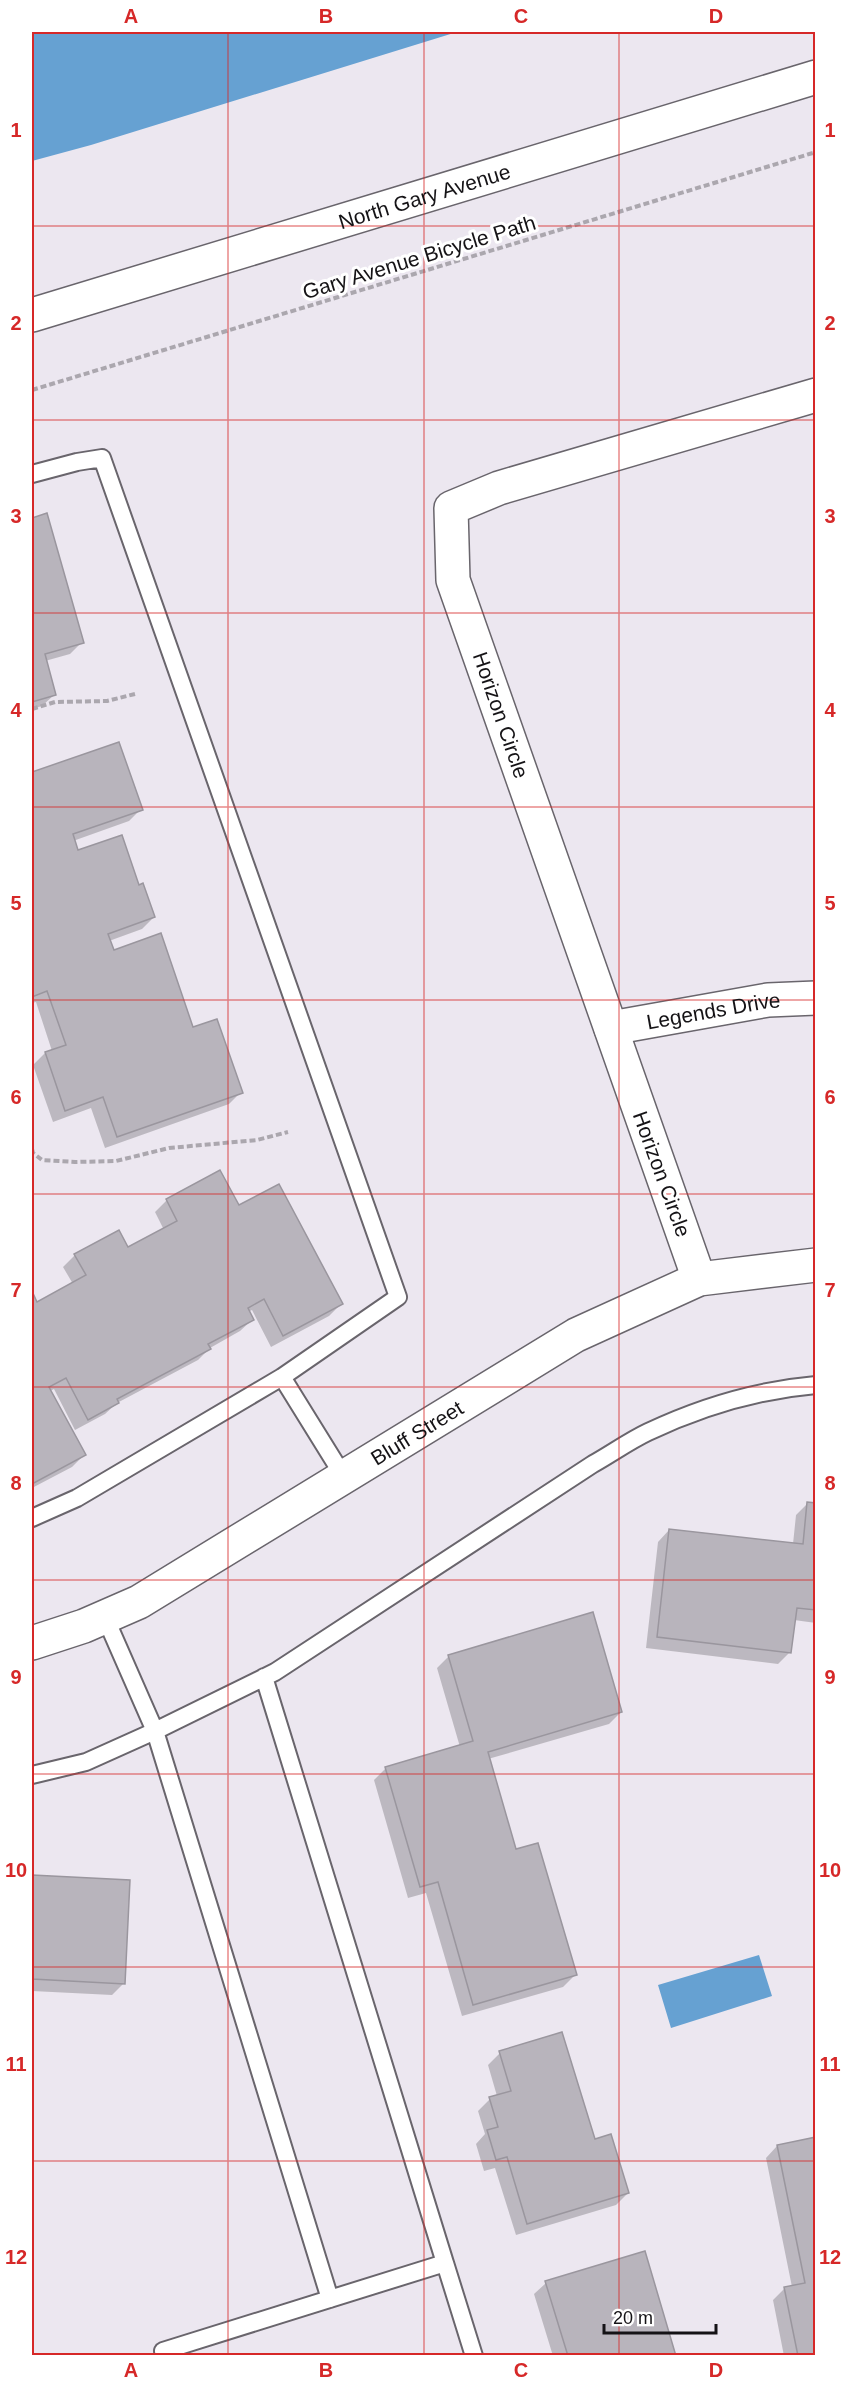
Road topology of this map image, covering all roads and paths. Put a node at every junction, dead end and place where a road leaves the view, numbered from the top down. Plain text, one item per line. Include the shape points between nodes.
1 (816, 77) edge
2 (816, 152) edge
3 (32, 315) edge
4 (32, 390) edge
5 (816, 395) edge
6 (32, 474) edge
7 (135, 694) dead end
8 (32, 709) edge
9 (816, 998) edge
10 (611, 1028) junction
11 (288, 1132) dead end
12 (32, 1151) edge
13 (32, 1159) edge
14 (816, 1265) edge
15 (699, 1279) junction
16 (282, 1377) junction
17 (816, 1385) edge
18 (344, 1477) junction
19 (32, 1518) edge
20 (105, 1617) junction
21 (32, 1643) edge
22 (264, 1677) junction
23 (155, 1731) junction
24 (32, 1775) edge
25 (445, 2263) junction
26 (330, 2299) junction
27 (165, 2355) edge
28 (474, 2355) edge

1 - 3 street, North Gary Avenue
2 - 4 path, Gary Avenue Bicycle Path
5 - 10 street, Horizon Circle via 499,488 451,508 453,580
6 - 16 lane via 102,458 398,1297
7 - 8 path via 107,701 55,702
9 - 10 street, Legends Drive via 768,1000
10 - 15 street, Horizon Circle
11 - 12 path via 258,1140 169,1148 116,1161 42,1160
12 - 13 path
14 - 15 street, Bluff Street
15 - 18 street, Bluff Street via 576,1335
16 - 18 lane
16 - 19 lane via 77,1498
17 - 22 lane via 749,1396 647,1432
18 - 20 street, Bluff Street via 140,1602
20 - 21 street, Bluff Street
20 - 23 lane
22 - 23 lane
22 - 25 lane
23 - 24 lane via 86,1762
23 - 26 lane
25 - 26 lane
25 - 28 lane
26 - 27 lane via 163,2351

